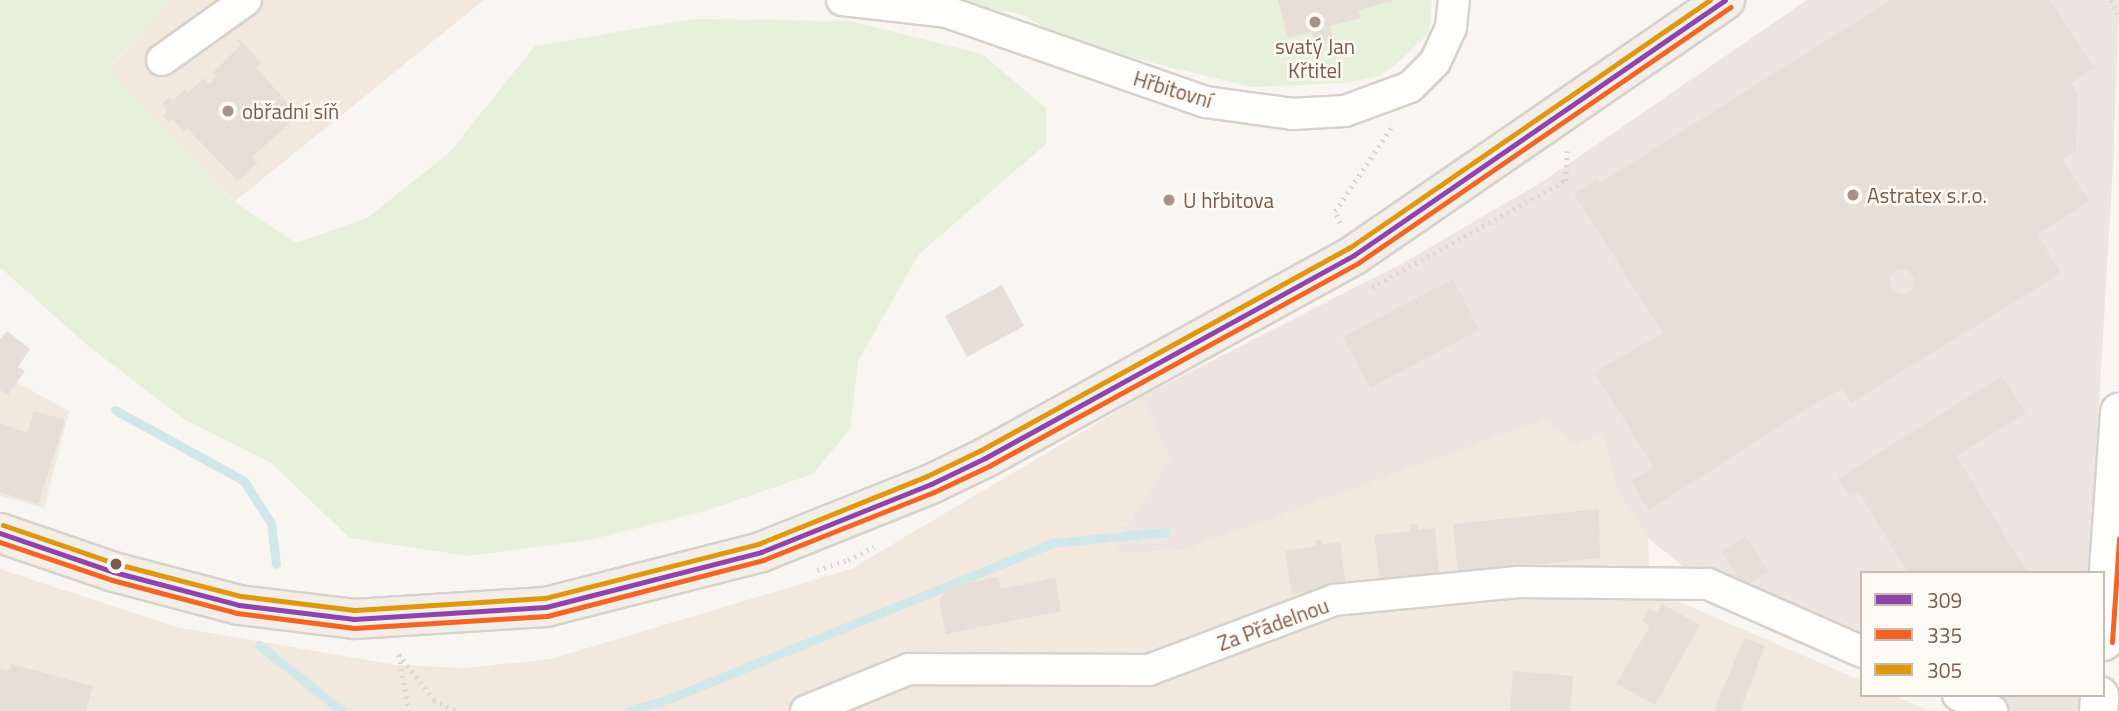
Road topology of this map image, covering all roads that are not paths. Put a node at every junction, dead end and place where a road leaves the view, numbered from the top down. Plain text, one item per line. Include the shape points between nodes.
1 (246, 0) edge
2 (842, 0) edge
3 (1454, 0) edge
4 (1725, 0) edge
5 (162, 60) dead end
6 (2119, 412) edge
7 (1, 535) edge
8 (2105, 612) edge
9 (1860, 651) edge
10 (1962, 697) edge
11 (806, 711) edge
12 (1993, 711) edge

1 - 5 street
2 - 3 street, Hřbitovní via 947,12 1206,102 1292,114 1345,111 1409,87 1435,62 1451,27
4 - 7 main road via 1354,255 985,458 761,552 546,607 354,619 239,605 114,572
6 - 8 street
9 - 11 street, Za Přádelnou via 1708,584 1518,582 1334,600 1149,670 909,669
10 - 12 street

